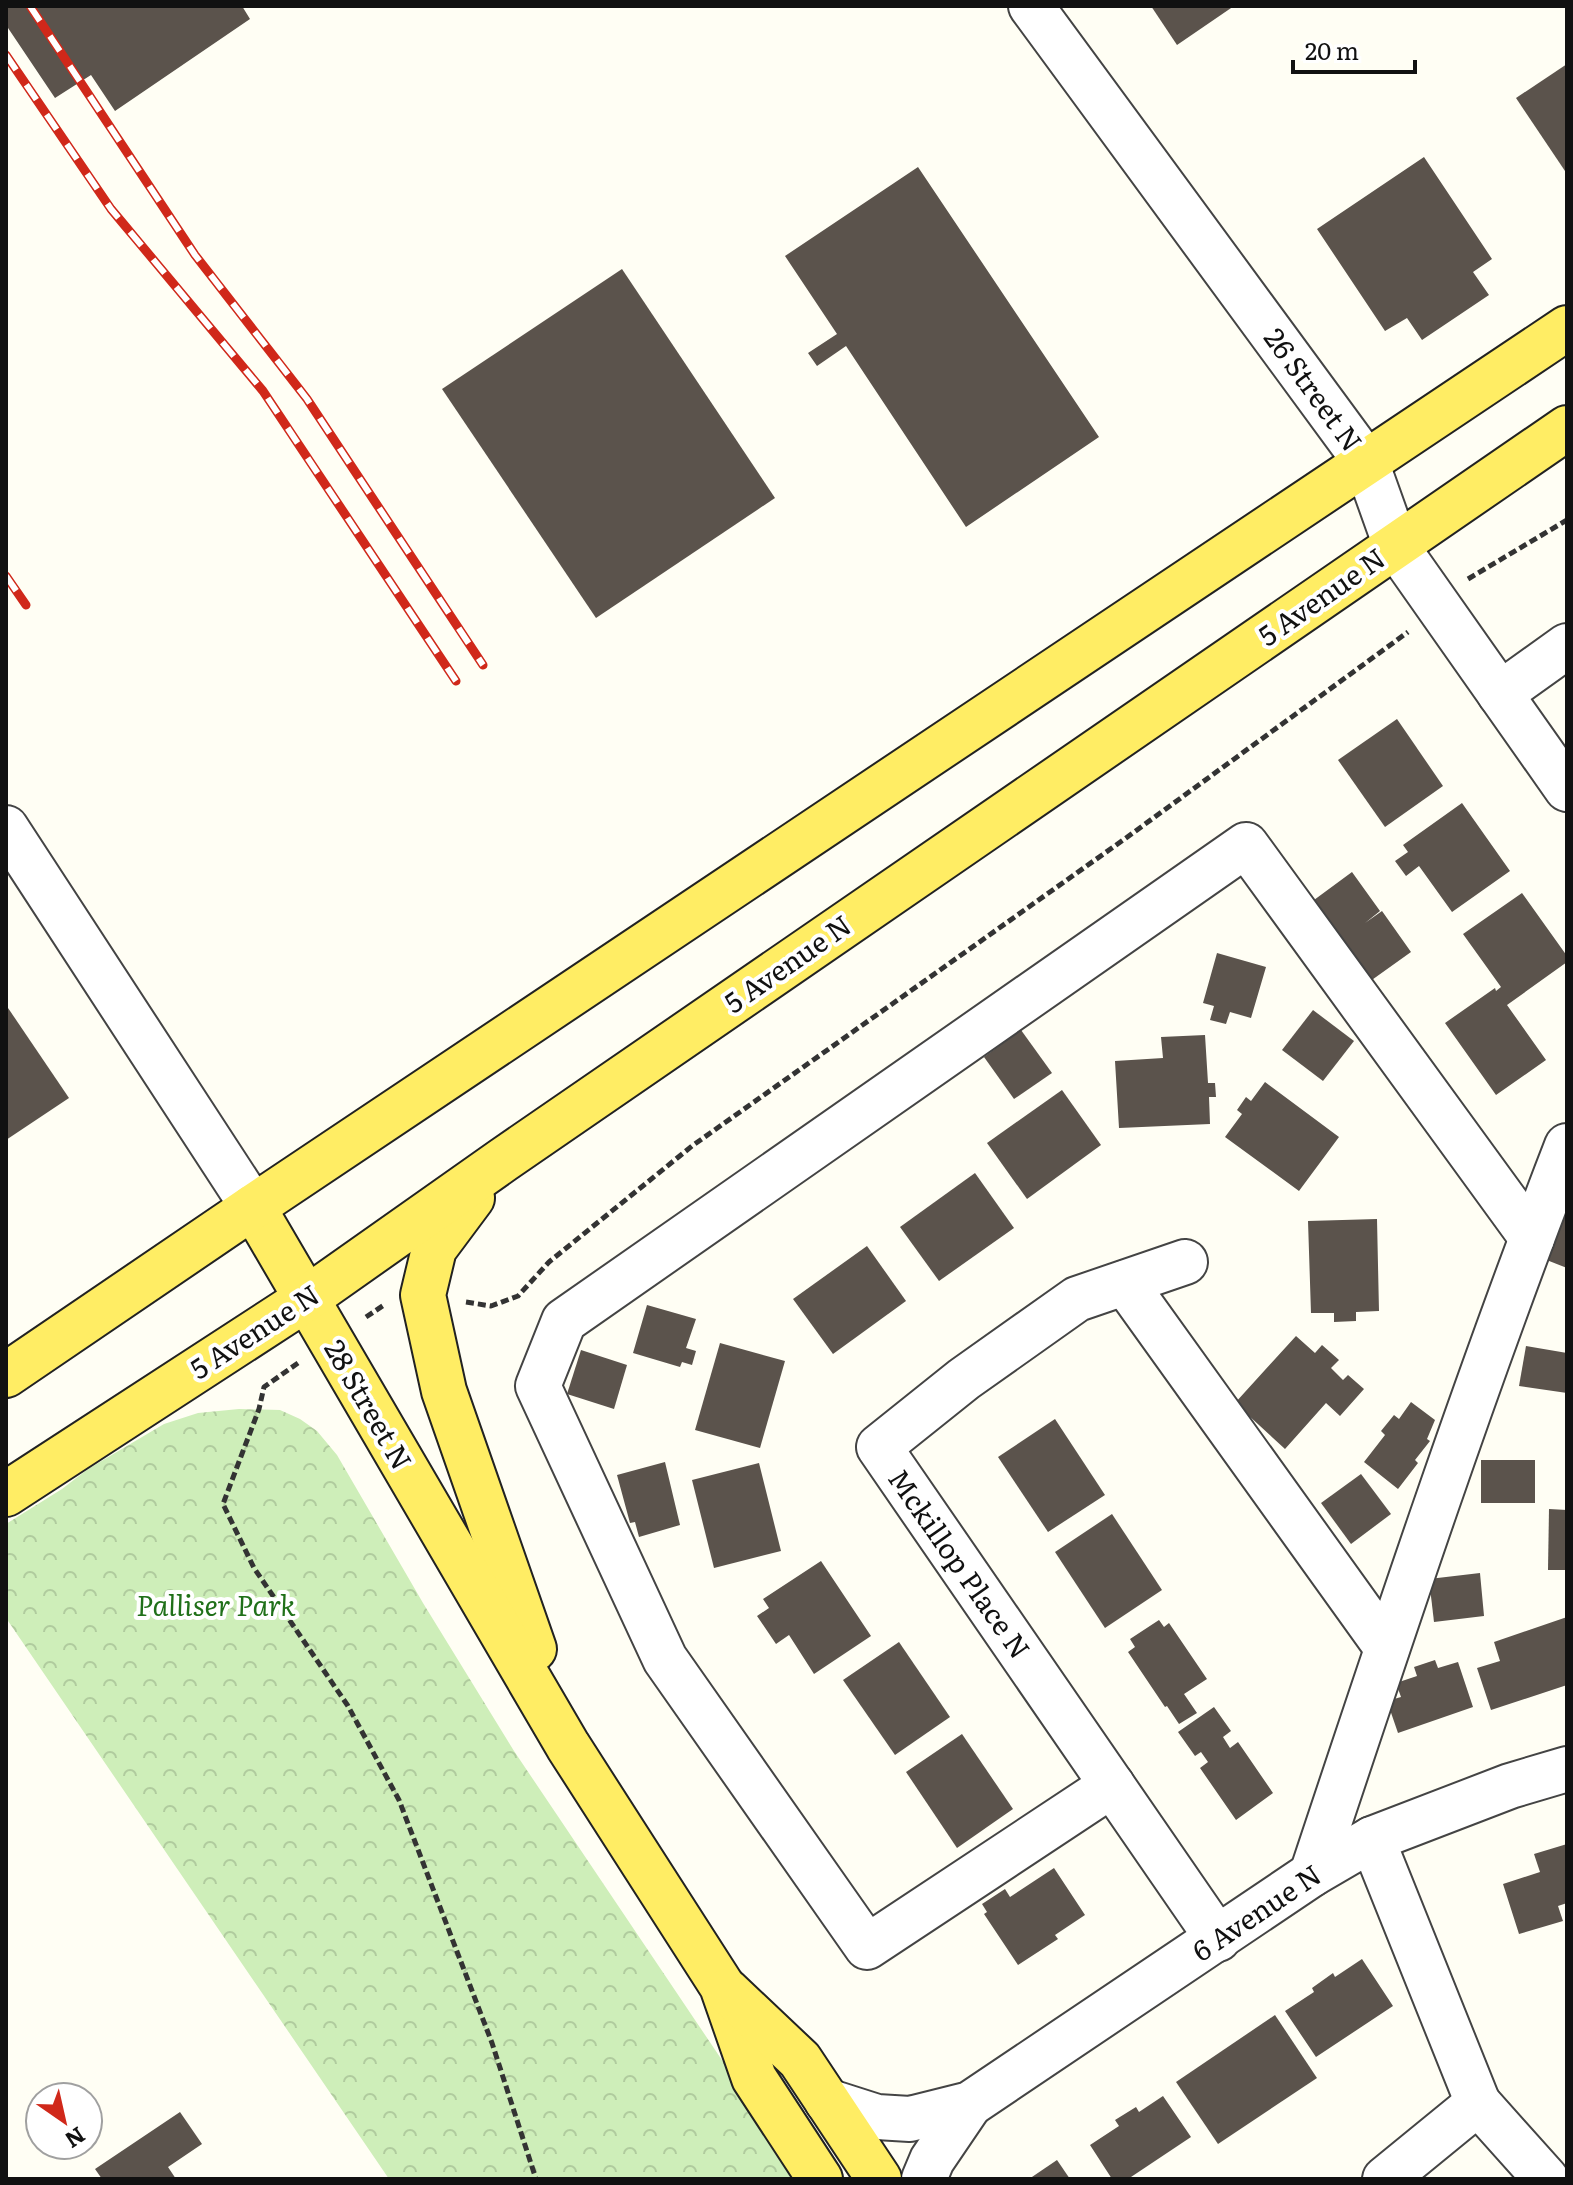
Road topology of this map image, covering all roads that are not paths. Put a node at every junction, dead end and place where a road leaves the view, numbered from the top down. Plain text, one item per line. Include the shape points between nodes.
1 (1031, 6) edge
2 (1567, 328) edge
3 (1567, 428) edge
4 (1366, 462) junction
5 (1396, 546) junction
6 (1567, 646) edge
7 (1500, 694) junction
8 (1567, 789) edge
9 (6, 828) edge
10 (1567, 1146) edge
11 (503, 1160) junction
12 (253, 1207) junction
13 (1532, 1238) junction
14 (1185, 1262) dead end
15 (1125, 1283) junction
16 (306, 1299) junction
17 (6, 1375) edge
18 (6, 1494) edge
19 (1387, 1648) junction
20 (568, 1746) junction
21 (1567, 1769) edge
22 (1112, 1785) junction
23 (1372, 1839) junction
24 (1312, 1874) junction
25 (1218, 1939) junction
26 (722, 1986) junction
27 (827, 2101) junction
28 (1478, 2103) junction
29 (970, 2104) junction
30 (820, 2179) edge
31 (879, 2179) edge
32 (924, 2179) edge
33 (1385, 2179) edge
34 (1546, 2179) edge

1 - 4 street, 26 Street N
2 - 4 main road
3 - 5 main road, 5 Avenue N
4 - 5 street, 26 Street N
4 - 12 main road
5 - 7 street, 26 Street N
5 - 11 main road, 5 Avenue N
6 - 7 street
7 - 8 street, 26 Street N
9 - 12 street, 28 Street N
10 - 13 street
11 - 16 main road, 5 Avenue N
11 - 20 main road via 434,1249 423,1295 444,1391
12 - 16 main road, 28 Street N
12 - 17 main road
13 - 19 street
13 - 22 street via 1246,845 564,1321 538,1386 665,1659 867,1947
14 - 15 street, Mckillop Place N
15 - 19 street
15 - 22 street, Mckillop Place N via 1077,1299 879,1447
16 - 18 main road, 5 Avenue N
16 - 20 main road, 28 Street N
19 - 24 street
20 - 26 main road, 28 Street N
21 - 23 street, 6 Avenue N
22 - 25 street, Mckillop Place N
23 - 24 street, 6 Avenue N
23 - 28 street
24 - 25 street, 6 Avenue N
25 - 29 street, 6 Avenue N
26 - 27 main road, 28 Street N via 800,2060
26 - 30 main road, 28 Street N via 754,2078
27 - 29 street, 6 Avenue N via 877,2117 910,2119
27 - 31 main road, 28 Street N
28 - 33 street
28 - 34 street
29 - 32 street, 6 Avenue N

